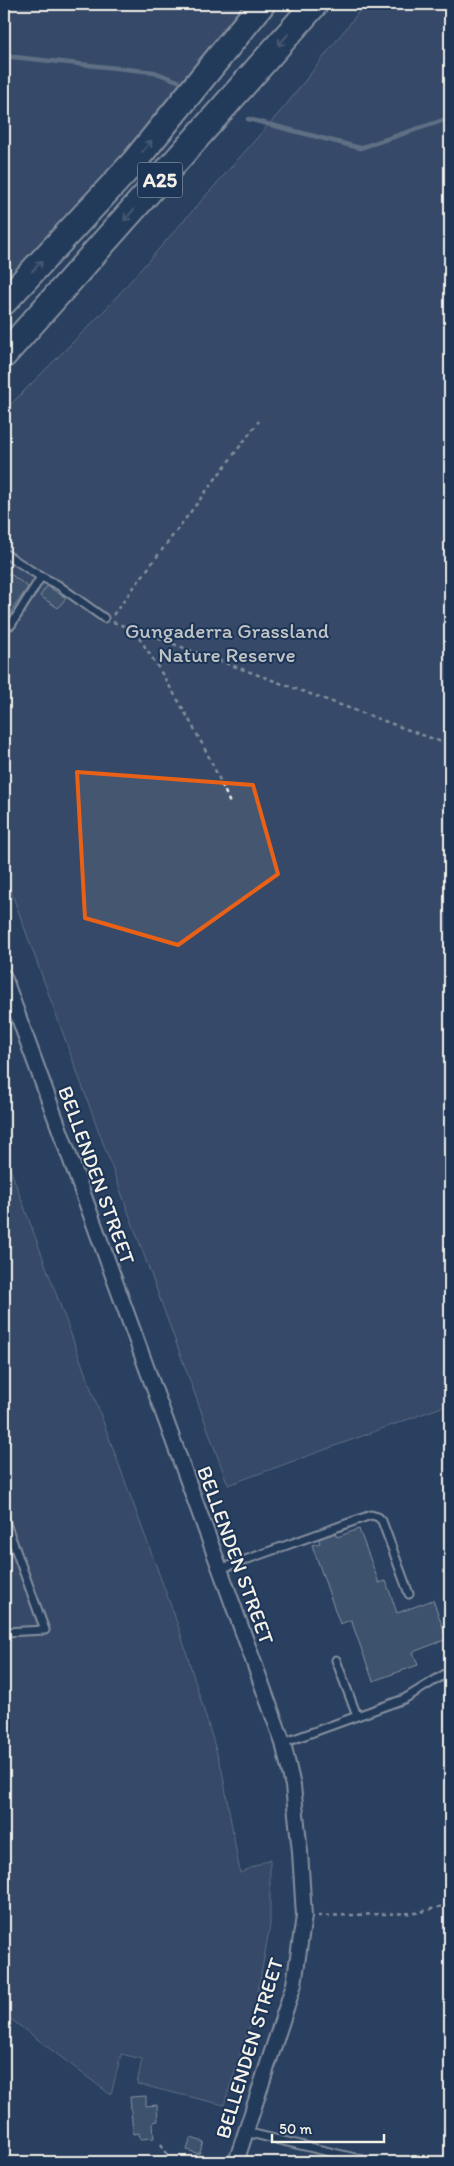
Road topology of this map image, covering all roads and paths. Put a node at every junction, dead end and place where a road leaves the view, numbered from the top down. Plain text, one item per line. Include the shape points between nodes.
1 (262, 4) edge
2 (315, 4) edge
3 (4, 302) edge
4 (4, 355) edge
5 (258, 421) dead end
6 (4, 553) edge
7 (41, 576) junction
8 (104, 618) dead end
9 (11, 625) dead end
10 (134, 630) junction
11 (450, 745) edge
12 (231, 806) dead end
13 (4, 977) edge
14 (4, 1518) edge
15 (220, 1569) junction
16 (409, 1594) dead end
17 (4, 1632) edge
18 (336, 1660) dead end
19 (450, 1671) edge
20 (357, 1716) junction
21 (283, 1743) junction
22 (450, 1904) edge
23 (304, 1916) junction
24 (245, 2132) junction
25 (161, 2144) dead end
26 (172, 2162) edge
27 (236, 2162) edge
28 (372, 2162) edge

3 -> 1 highway, A25 via 134,162
2 -> 4 highway, A25
5 - 10 path via 109,620
6 - 7 lane
7 - 8 lane
7 - 9 lane
10 - 11 path
10 - 12 path via 169,684 214,765
13 - 15 street, BELLENDEN STREET
14 - 17 lane via 45,1630
15 - 16 lane via 371,1515 382,1521
15 - 21 street, BELLENDEN STREET
18 - 20 lane
19 - 20 lane via 404,1699
20 - 21 lane
21 - 23 street, BELLENDEN STREET via 293,1786
22 - 23 path via 416,1913
23 - 24 street, BELLENDEN STREET via 294,1984
24 - 27 street, BELLENDEN STREET
24 - 28 lane
25 - 26 path

